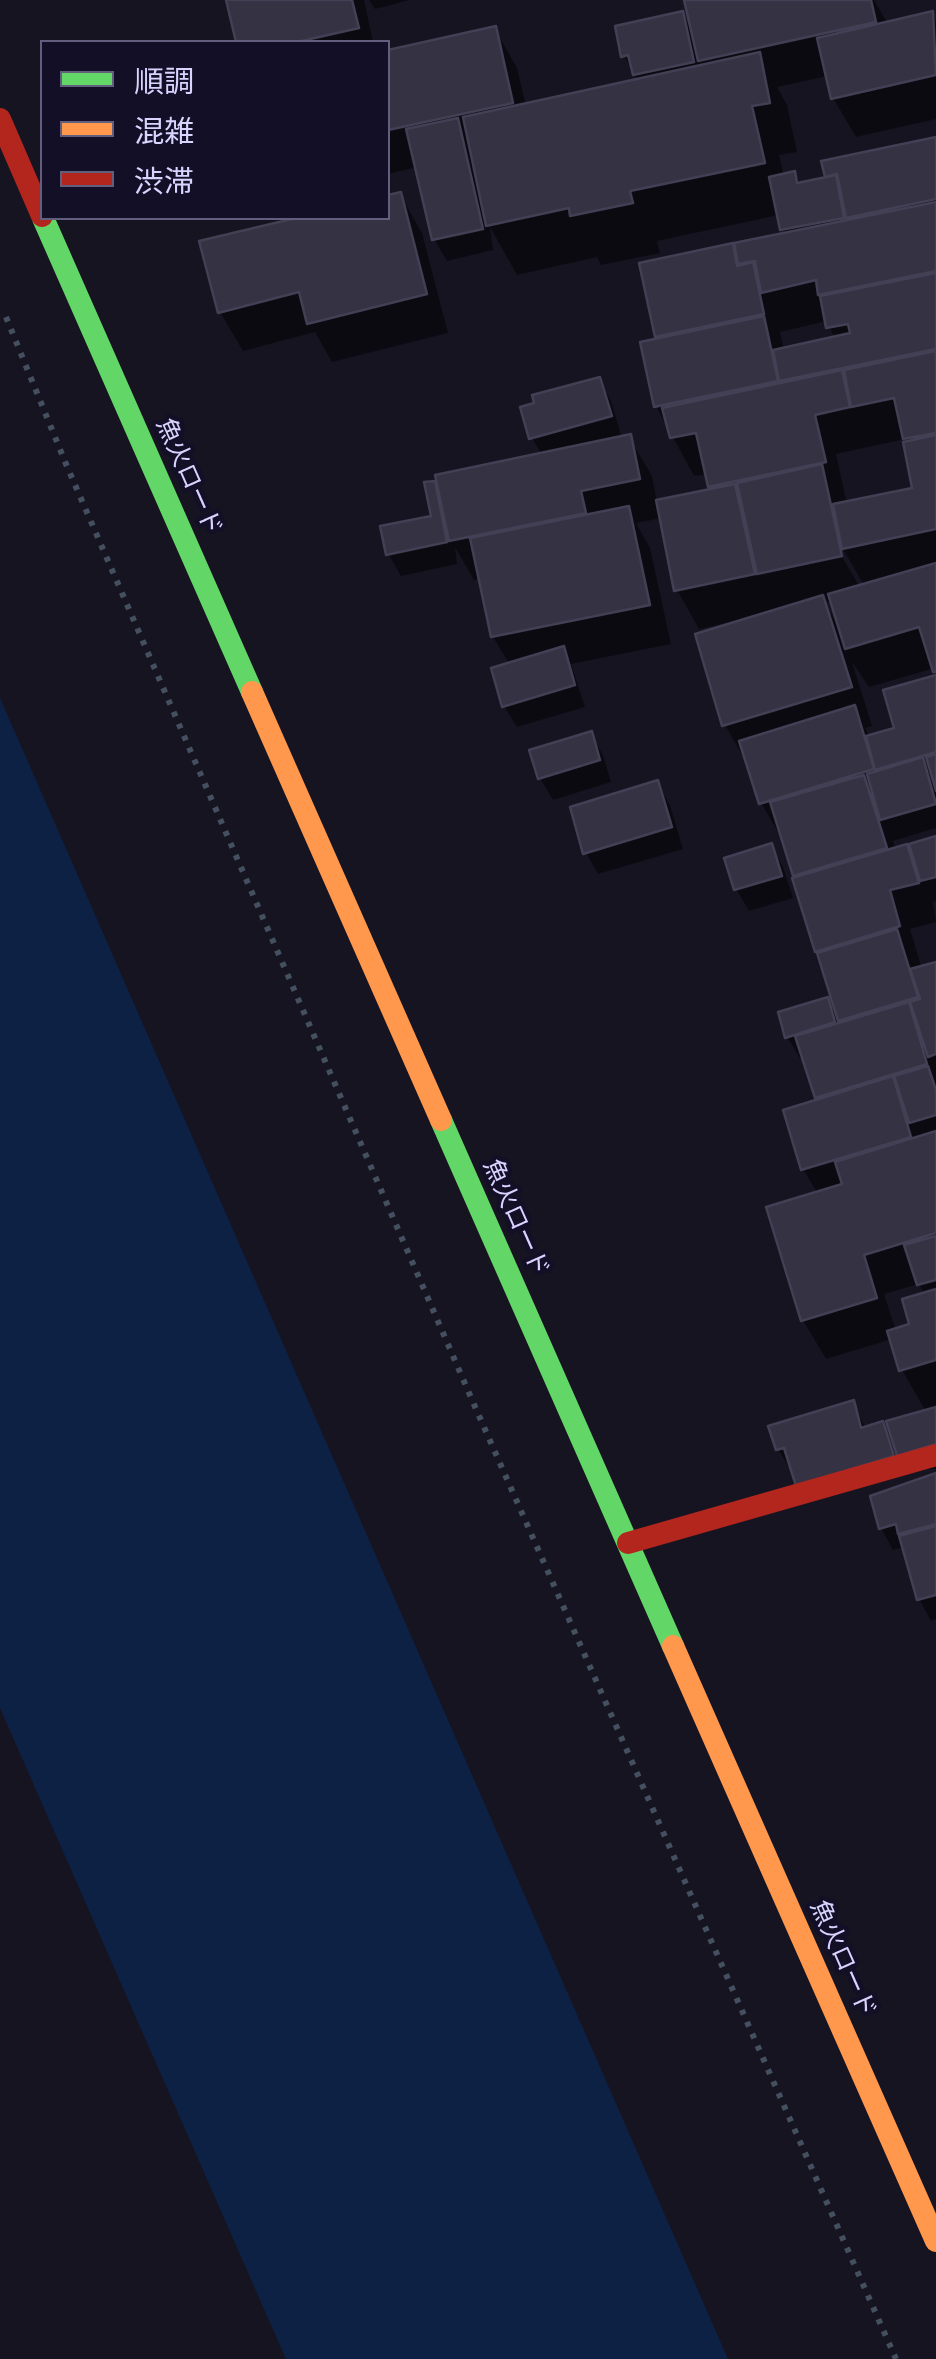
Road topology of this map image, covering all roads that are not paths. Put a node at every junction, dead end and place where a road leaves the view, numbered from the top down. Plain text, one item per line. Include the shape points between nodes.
1 (0, 119) edge
2 (40, 209) edge
3 (45, 220) edge
4 (936, 1454) edge
5 (628, 1543) junction
6 (936, 2241) edge

1 - 2 street, 魚火ロード
3 - 5 street, 魚火ロード
4 - 5 street
5 - 6 street, 魚火ロード

